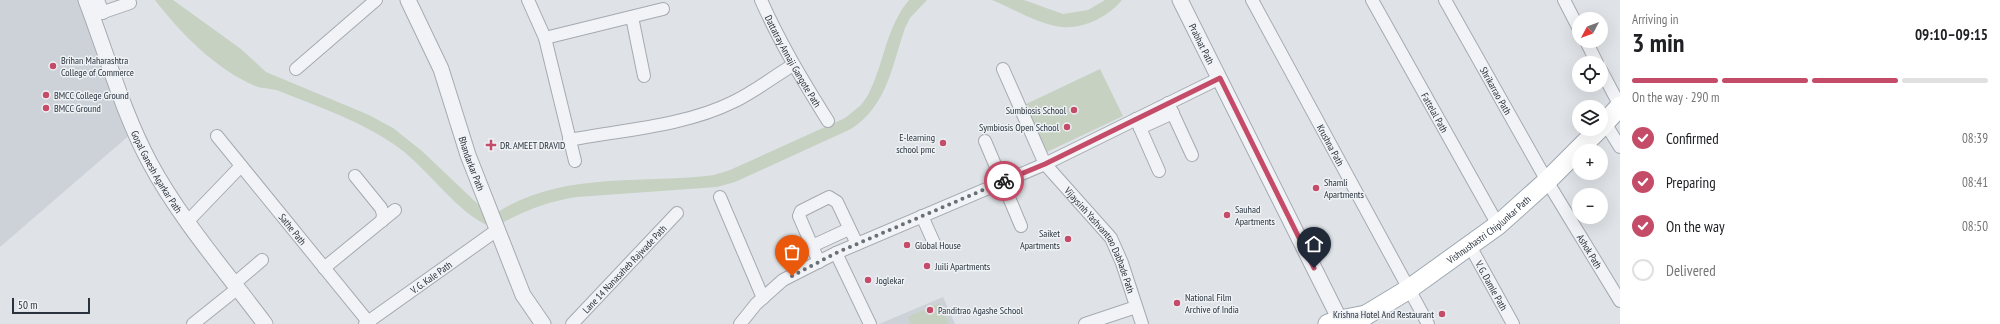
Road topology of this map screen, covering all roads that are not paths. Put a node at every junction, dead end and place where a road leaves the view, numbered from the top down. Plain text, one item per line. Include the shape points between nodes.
1 (129, 0) edge
2 (376, 0) edge
3 (408, 0) edge
4 (528, 0) edge
5 (761, 0) edge
6 (1180, 0) edge
7 (1252, 0) edge
8 (1372, 0) edge
9 (1445, 0) edge
10 (1564, 0) edge
11 (94, 5) edge
12 (663, 9) dead end
13 (1572, 15) edge
14 (632, 17) junction
15 (545, 38) junction
16 (793, 65) junction
17 (296, 69) dead end
18 (1003, 69) dead end
19 (644, 76) dead end
20 (1220, 78) junction
21 (1608, 83) edge
22 (1620, 106) edge
23 (1171, 108) junction
24 (1608, 119) edge
25 (828, 121) dead end
26 (1138, 124) junction
27 (1608, 133) edge
28 (217, 136) dead end
29 (1592, 136) edge
30 (569, 140) junction
31 (985, 141) dead end
32 (1620, 147) edge
33 (1192, 155) dead end
34 (575, 161) dead end
35 (1045, 164) junction
36 (242, 166) junction
37 (1159, 171) dead end
38 (355, 176) dead end
39 (1003, 181) junction
40 (1547, 181) junction
41 (720, 197) dead end
42 (395, 210) dead end
43 (676, 213) dead end
44 (922, 216) junction
45 (188, 221) junction
46 (382, 221) junction
47 (1498, 225) junction
48 (1021, 226) dead end
49 (849, 229) junction
50 (497, 230) junction
51 (856, 244) junction
52 (934, 244) dead end
53 (812, 246) junction
54 (1470, 246) junction
55 (836, 253) junction
56 (262, 260) dead end
57 (819, 262) junction
58 (324, 268) junction
59 (236, 286) junction
60 (1409, 289) junction
61 (763, 298) junction
62 (1620, 302) edge
63 (1136, 306) junction
64 (1346, 321) edge
65 (368, 323) edge
66 (193, 324) edge
67 (265, 324) edge
68 (543, 324) edge
69 (572, 324) edge
70 (740, 324) edge
71 (870, 324) edge
72 (1085, 324) edge
73 (1142, 324) edge
74 (1428, 324) edge
75 (1513, 324) edge

1 - 11 street via 130,3
2 - 17 street
3 - 50 street, Bhandarkar Path via 441,69 468,155
4 - 15 street
5 - 16 street, Dattatray Annaji Gangote Path
6 - 20 street, Prabhat Path
7 - 60 street, Krushna Path
8 - 47 street, Fattelal Path
9 - 40 street, Shrikarrao Path
10 - 13 street
11 - 45 street, Gopal Ganesh Agarkar Path via 135,133 167,191
12 - 14 street
14 - 15 street
14 - 19 street
15 - 30 street
16 - 25 street, Dattatray Annaji Gangote Path
16 - 30 street via 733,102 703,114
18 - 35 street, Vijaysinh Yashvantrao Dabhade Path
20 - 23 street
20 - 64 street, Prabhat Path
21 - 22 street
22 - 24 main road, Vishnushastri Chiplunkar Path
23 - 26 street
23 - 33 street
26 - 35 street
26 - 37 street
27 - 32 street
28 - 36 street, Sathe Path
29 - 40 main road, Vishnushastri Chiplunkar Path
30 - 34 street
31 - 39 street
35 - 39 street
35 - 63 street, Vijaysinh Yashvantrao Dabhade Path via 1111,238
36 - 45 street
36 - 58 street, Sathe Path
38 - 46 street via 381,208
39 - 44 street
39 - 48 street
40 - 47 main road, Vishnushastri Chiplunkar Path
40 - 62 street, Ashok Path
41 - 61 street
42 - 46 street
43 - 69 street, Lane 14 Nanasaheb Rajwade Path
44 - 51 street
44 - 52 street
45 - 59 street, Gopal Ganesh Agarkar Path
46 - 58 street
47 - 54 main road, Vishnushastri Chiplunkar Path
49 - 51 street
49 - 53 street
49 - 53 street via 837,202 829,197 801,211 799,216
50 - 65 street, V. G. Kale Path
50 - 68 street, Bhandarkar Path via 523,295
51 - 55 street
53 - 57 street
54 - 60 main road, Vishnushastri Chiplunkar Path
54 - 75 street, V. G. Damle Path
55 - 57 street
55 - 71 street
56 - 59 street
57 - 61 street via 783,280
58 - 65 street, Sathe Path
59 - 66 street
59 - 67 street, Gopal Ganesh Agarkar Path
60 - 64 main road, Vishnushastri Chiplunkar Path
60 - 74 street, Krushna Path
61 - 70 street
63 - 72 street
63 - 73 street, Vijaysinh Yashvantrao Dabhade Path

